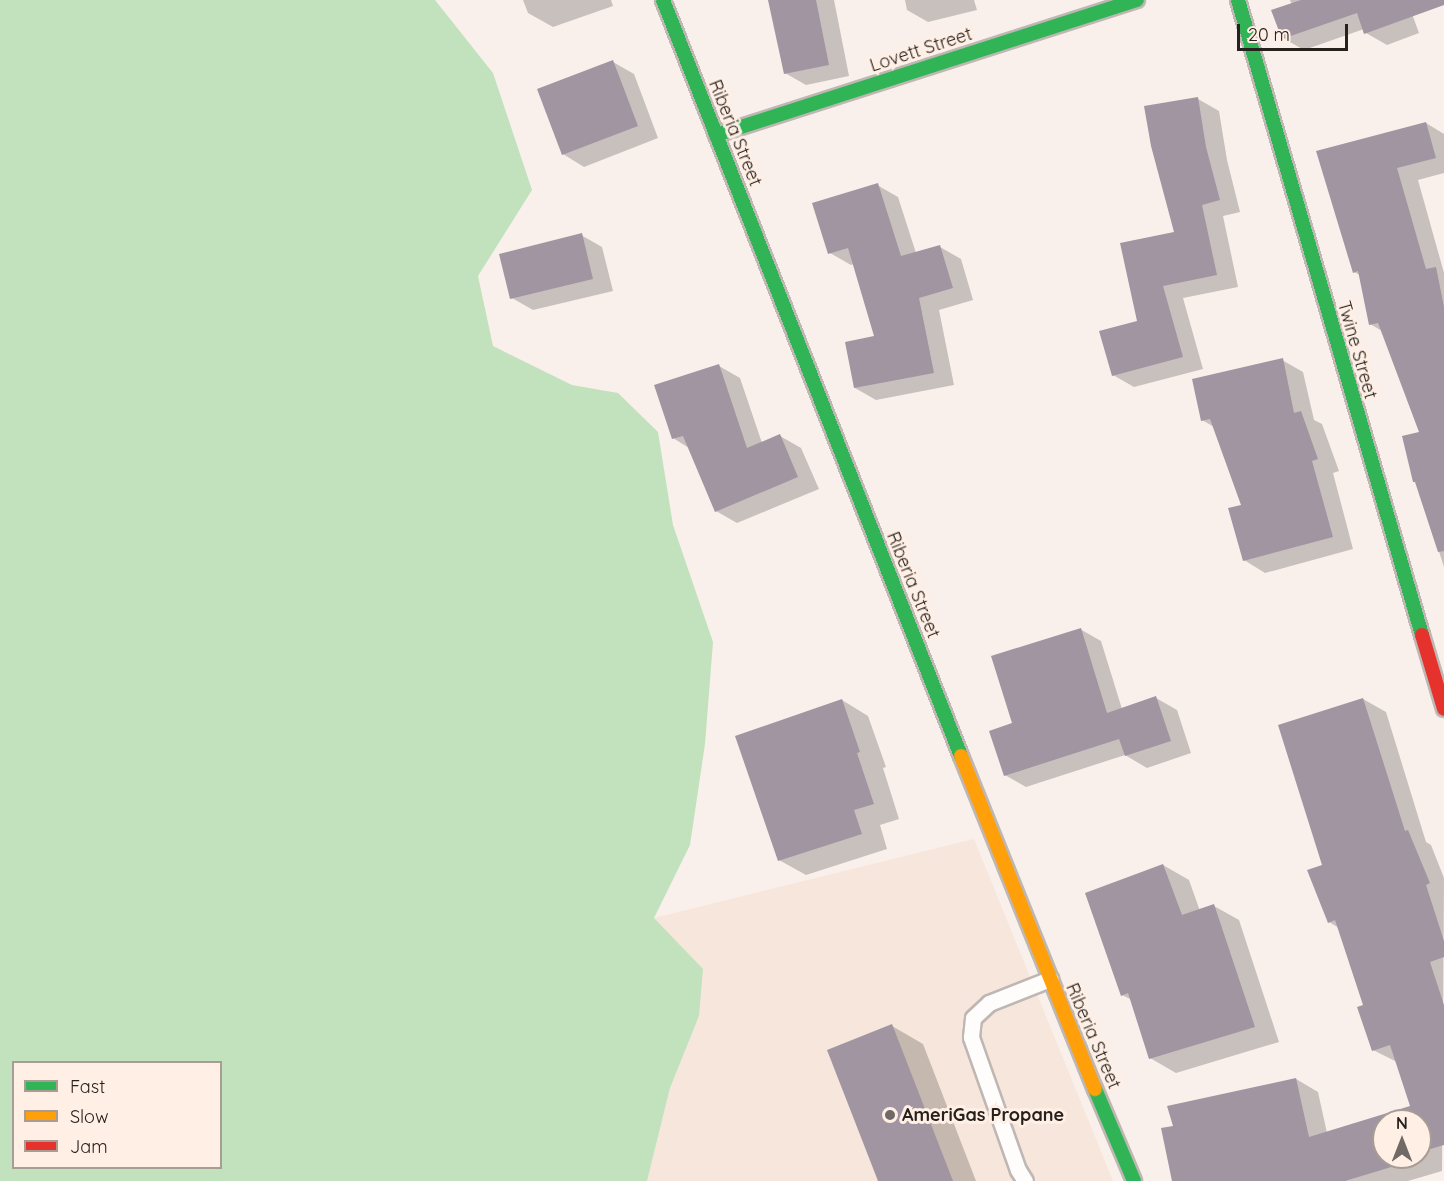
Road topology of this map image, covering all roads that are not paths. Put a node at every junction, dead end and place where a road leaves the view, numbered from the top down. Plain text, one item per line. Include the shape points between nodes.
1 (663, 0) edge
2 (1137, 0) edge
3 (1238, 0) edge
4 (716, 135) junction
5 (1444, 709) edge
6 (1050, 979) junction
7 (1130, 1180) edge
8 (1024, 1181) edge

1 - 4 street, Riberia Street
2 - 4 street, Lovett Street
3 - 5 street, Twine Street
4 - 6 street, Riberia Street
6 - 7 street, Riberia Street
6 - 8 lane via 989,1003 973,1018 971,1037

